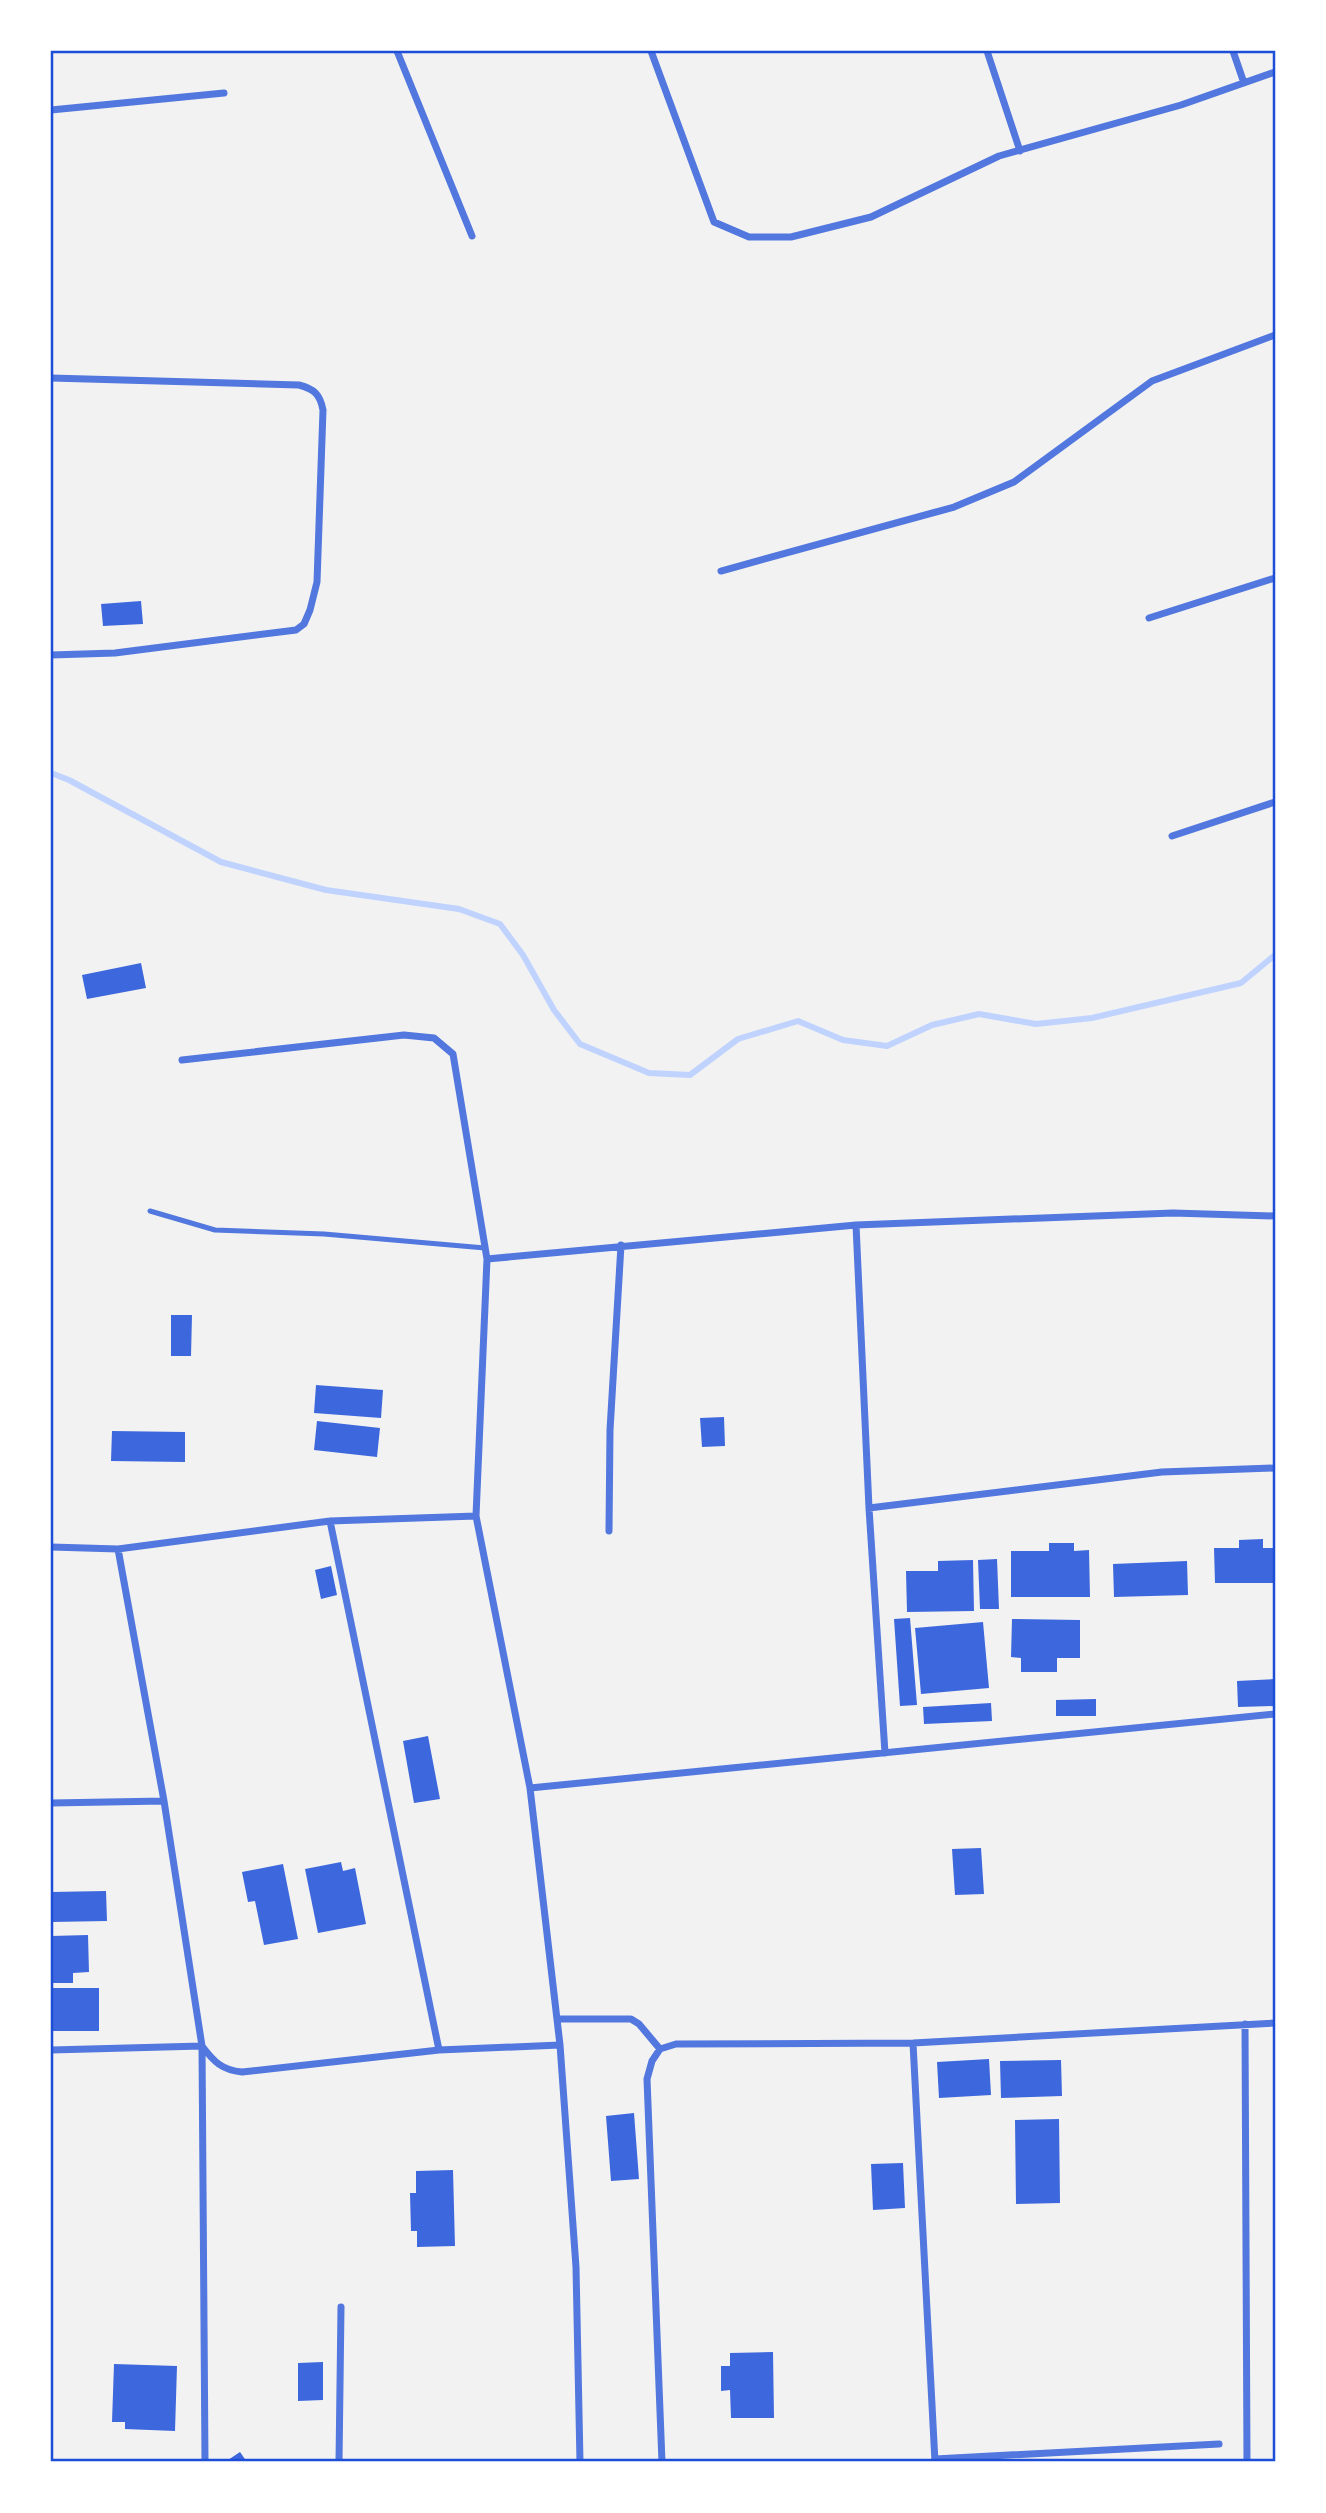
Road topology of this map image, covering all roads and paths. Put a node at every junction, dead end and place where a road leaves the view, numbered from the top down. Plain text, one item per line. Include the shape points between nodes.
1 (397, 51) edge
2 (651, 51) edge
3 (986, 51) edge
4 (1233, 51) edge
5 (1275, 72) edge
6 (1244, 83) junction
7 (224, 93) dead end
8 (51, 110) edge
9 (1020, 151) junction
10 (472, 236) dead end
11 (1275, 335) edge
12 (51, 378) edge
13 (721, 571) dead end
14 (1275, 578) edge
15 (1149, 618) dead end
16 (51, 655) edge
17 (1275, 802) edge
18 (1172, 836) dead end
19 (182, 1060) dead end
20 (149, 1211) dead end
21 (1275, 1216) edge
22 (856, 1225) junction
23 (621, 1245) junction
24 (485, 1248) junction
25 (487, 1259) junction
26 (1275, 1468) edge
27 (869, 1508) junction
28 (477, 1516) junction
29 (330, 1521) junction
30 (609, 1531) dead end
31 (51, 1546) edge
32 (118, 1549) junction
33 (1275, 1714) edge
34 (885, 1753) junction
35 (530, 1788) junction
36 (164, 1801) junction
37 (51, 1803) edge
38 (557, 2019) junction
39 (1275, 2023) edge
40 (1245, 2024) junction
41 (913, 2043) junction
42 (560, 2045) junction
43 (202, 2046) junction
44 (660, 2049) junction
45 (51, 2050) edge
46 (439, 2050) junction
47 (341, 2307) dead end
48 (1219, 2444) dead end
49 (935, 2461) edge
50 (205, 2462) edge
51 (339, 2462) edge
52 (580, 2462) edge
53 (662, 2462) edge
54 (1247, 2462) edge

1 - 10 street
2 - 9 street via 714,222 749,237 792,237 871,217 999,156
3 - 9 street
4 - 6 street
5 - 6 street
6 - 9 street via 1181,106
7 - 8 street
11 - 13 street via 1152,381 1014,482 954,507
12 - 16 street via 299,385 313,388 323,410 317,582 304,624 296,631 115,653
14 - 15 street
17 - 18 street
19 - 24 street via 404,1035 434,1038 453,1054
20 - 24 lane via 215,1230
21 - 22 street via 1173,1213
22 - 23 street
22 - 27 street
23 - 25 street
23 - 30 street
24 - 25 street
25 - 28 street
26 - 27 street via 1162,1472
27 - 34 street
28 - 29 street
28 - 35 street
29 - 32 street
29 - 46 street
31 - 32 street
32 - 36 street
33 - 34 street
34 - 35 street
35 - 38 street
36 - 37 street
36 - 43 street
38 - 42 street
38 - 44 street via 631,2019
39 - 40 street
40 - 41 street
40 - 54 street
41 - 44 street via 676,2044
41 - 49 street
42 - 46 street
42 - 52 street via 576,2267
43 - 45 street
43 - 46 street via 226,2071 242,2072
43 - 50 street
44 - 53 street via 647,2079
47 - 51 street
48 - 49 street

